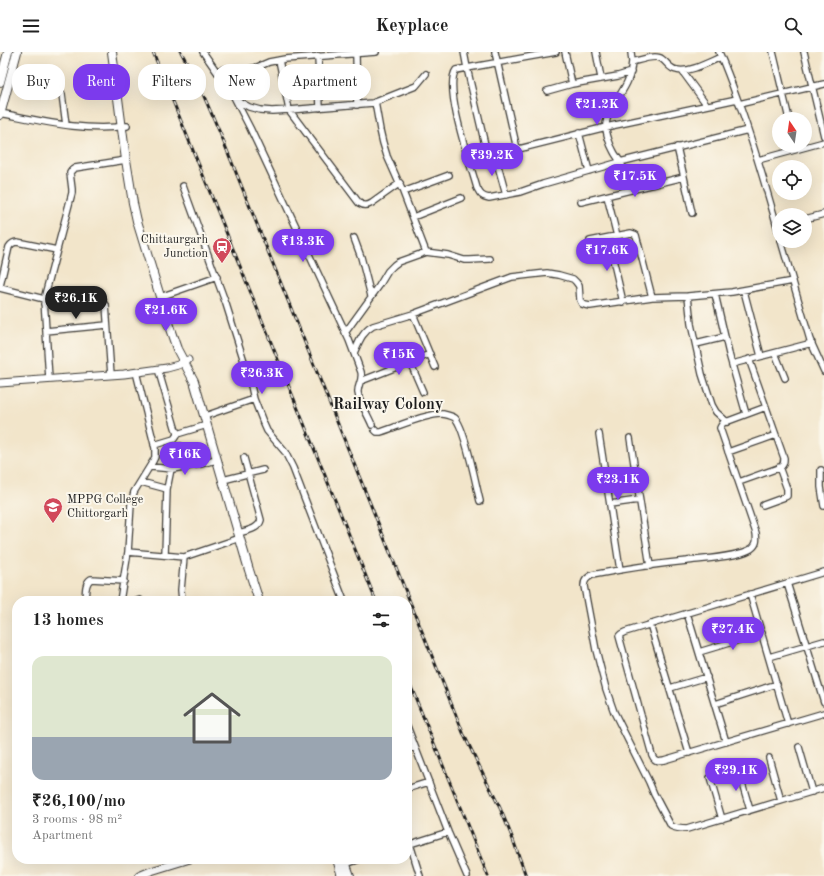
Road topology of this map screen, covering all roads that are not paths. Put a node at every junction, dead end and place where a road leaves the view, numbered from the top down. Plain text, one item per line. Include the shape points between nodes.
1 (8, 52) edge
2 (17, 52) edge
3 (112, 52) edge
4 (117, 52) edge
5 (203, 52) edge
6 (376, 52) edge
7 (464, 52) edge
8 (495, 52) edge
9 (556, 52) edge
10 (565, 52) edge
11 (596, 52) edge
12 (630, 52) edge
13 (773, 52) edge
14 (804, 52) edge
15 (332, 54) edge
16 (356, 54) junction
17 (530, 54) edge
18 (720, 54) edge
19 (318, 56) junction
20 (279, 60) junction
21 (497, 62) junction
22 (632, 62) junction
23 (264, 64) edge
24 (214, 67) edge
25 (467, 68) junction
26 (682, 71) junction
27 (631, 72) junction
28 (426, 74) dead end
29 (10, 78) junction
30 (601, 78) junction
31 (0, 82) edge
32 (572, 84) junction
33 (824, 84) edge
34 (813, 87) junction
35 (547, 91) dead end
36 (783, 94) junction
37 (236, 100) edge
38 (238, 100) edge
39 (375, 102) junction
40 (738, 102) junction
41 (357, 104) junction
42 (708, 105) junction
43 (320, 108) junction
44 (289, 110) junction
45 (787, 112) edge
46 (0, 114) edge
47 (66, 125) junction
48 (124, 126) junction
49 (606, 127) junction
50 (748, 130) junction
51 (579, 133) junction
52 (824, 136) edge
53 (824, 142) edge
54 (677, 147) junction
55 (517, 149) junction
56 (495, 155) junction
57 (126, 160) junction
58 (758, 160) junction
59 (620, 162) junction
60 (589, 171) junction
61 (449, 176) dead end
62 (684, 177) junction
63 (400, 183) junction
64 (183, 186) dead end
65 (629, 190) junction
66 (403, 192) junction
67 (506, 195) junction
68 (607, 196) junction
69 (461, 198) dead end
70 (581, 202) dead end
71 (773, 208) edge
72 (692, 213) dead end
73 (824, 214) edge
74 (413, 217) junction
75 (812, 217) edge
76 (617, 236) junction
77 (354, 238) dead end
78 (608, 238) junction
79 (590, 241) dead end
80 (783, 248) edge
81 (57, 250) junction
82 (426, 252) junction
83 (490, 259) dead end
84 (217, 277) junction
85 (793, 281) junction
86 (0, 287) edge
87 (744, 291) junction
88 (715, 294) junction
89 (371, 296) junction
90 (688, 296) junction
91 (162, 297) junction
92 (652, 297) junction
93 (44, 301) junction
94 (623, 302) junction
95 (413, 314) junction
96 (107, 325) junction
97 (46, 331) junction
98 (346, 333) junction
99 (725, 337) junction
100 (812, 343) junction
101 (696, 344) junction
102 (354, 353) junction
103 (775, 353) junction
104 (430, 354) junction
105 (761, 356) junction
106 (749, 359) junction
107 (186, 362) junction
108 (410, 362) junction
109 (732, 364) junction
110 (435, 367) dead end
111 (158, 370) junction
112 (824, 371) edge
113 (136, 372) junction
114 (111, 375) junction
115 (785, 378) dead end
116 (49, 379) junction
117 (361, 381) junction
118 (0, 383) edge
119 (423, 392) dead end
120 (254, 399) junction
121 (766, 407) junction
122 (746, 414) junction
123 (208, 415) junction
124 (726, 422) junction
125 (207, 425) junction
126 (177, 434) junction
127 (599, 434) dead end
128 (776, 435) junction
129 (630, 438) dead end
130 (154, 445) junction
131 (180, 446) dead end
132 (728, 452) junction
133 (244, 458) dead end
134 (217, 460) junction
135 (151, 467) junction
136 (186, 467) junction
137 (780, 467) junction
138 (171, 469) junction
139 (262, 470) dead end
140 (821, 470) dead end
141 (248, 474) junction
142 (226, 479) junction
143 (141, 482) junction
144 (738, 482) junction
145 (167, 489) junction
146 (639, 500) junction
147 (480, 501) dead end
148 (610, 504) junction
149 (763, 505) dead end
150 (824, 506) edge
151 (241, 535) junction
152 (128, 552) junction
153 (165, 555) junction
154 (184, 557) junction
155 (650, 566) junction
156 (620, 570) junction
157 (824, 572) edge
158 (124, 581) junction
159 (787, 582) junction
160 (750, 594) junction
161 (86, 596) edge
162 (121, 596) edge
163 (182, 596) edge
164 (258, 596) edge
165 (261, 596) edge
166 (342, 596) edge
167 (687, 613) junction
168 (650, 624) junction
169 (762, 633) junction
170 (824, 641) edge
171 (807, 646) junction
172 (699, 652) junction
173 (769, 657) junction
174 (707, 677) junction
175 (776, 684) junction
176 (670, 688) junction
177 (824, 702) edge
178 (715, 704) junction
179 (824, 713) edge
180 (788, 724) junction
181 (412, 739) edge
182 (726, 742) junction
183 (415, 747) junction
184 (799, 747) dead end
185 (412, 748) edge
186 (689, 753) junction
187 (769, 758) dead end
188 (738, 769) dead end
189 (710, 778) dead end
190 (429, 782) junction
191 (412, 787) edge
192 (824, 788) edge
193 (812, 792) junction
194 (781, 802) junction
195 (750, 810) junction
196 (722, 819) junction
197 (448, 832) junction
198 (412, 843) edge
199 (412, 853) edge
200 (174, 864) edge
201 (338, 864) edge
202 (346, 864) edge
203 (139, 876) edge
204 (342, 876) edge
205 (350, 876) edge
206 (420, 876) edge
207 (467, 876) edge

1 - 31 main road
2 - 29 main road
3 - 48 main road
4 - 48 main road
5 - 24 street
6 - 16 street
7 - 25 street
8 - 21 street
9 - 17 street
10 - 32 street
11 - 30 street
12 - 22 street
13 - 36 street
14 - 34 street
15 - 16 street
15 - 19 street
16 - 41 street
17 - 21 street
18 - 26 street
18 - 40 street
19 - 20 street
19 - 43 street
20 - 23 street
20 - 44 street
21 - 25 street
21 - 55 street
22 - 26 street via 658,57 671,68
22 - 27 street
25 - 56 street via 486,149
25 - 67 street via 454,72 452,86 456,113 477,188 485,198
26 - 42 street
27 - 30 street
27 - 49 street via 610,111
28 - 39 street via 416,86
29 - 46 main road
29 - 47 street via 59,89
30 - 32 street
32 - 35 street
33 - 34 street
34 - 36 street
34 - 52 street
36 - 40 street
36 - 45 street
37 - 98 street
38 - 44 street via 260,110
39 - 41 street
39 - 63 street via 387,156
40 - 42 street
40 - 50 street
41 - 43 street
42 - 49 street
43 - 44 street
44 - 63 street via 358,203 368,205
46 - 47 street
47 - 48 street via 90,128
48 - 57 main road
48 - 91 main road via 137,202
49 - 51 street
49 - 59 street via 612,149
50 - 54 street
50 - 58 street
51 - 55 street
51 - 60 street
53 - 58 street
54 - 59 street
54 - 62 street
55 - 56 street
56 - 67 street
57 - 81 street via 70,171 72,192
57 - 91 main road via 137,221
58 - 71 street
59 - 60 street
59 - 65 street
60 - 67 street
61 - 66 street
62 - 65 street
62 - 72 street
63 - 66 street
64 - 84 street
65 - 68 street
66 - 74 street
68 - 70 street
68 - 76 street
69 - 74 street
73 - 75 street
74 - 82 street
76 - 78 street
76 - 92 street via 631,233 636,235
77 - 89 street
78 - 79 street
78 - 94 street
80 - 85 street
81 - 86 street via 14,242 9,247
81 - 93 street
82 - 83 street via 464,260
82 - 89 street via 394,265
84 - 91 street
84 - 120 street
85 - 87 street
85 - 100 street
86 - 93 street
87 - 88 street
87 - 105 street
88 - 90 street
88 - 99 street
89 - 98 street
90 - 92 street
90 - 101 street
91 - 107 main road
92 - 94 street
93 - 96 street via 100,299 106,305
93 - 97 street
94 - 95 street via 585,306 580,300 579,286 573,279 547,273 512,277
95 - 102 street via 373,326 362,336
95 - 104 street
96 - 97 street
96 - 114 street
97 - 116 street
98 - 102 street
99 - 101 street
99 - 109 street
100 - 103 street
100 - 112 street
101 - 124 street via 712,405
102 - 117 street via 361,372
103 - 105 street
103 - 115 street
104 - 108 street
104 - 110 street
105 - 106 street
106 - 109 street
106 - 121 street
107 - 111 street
107 - 123 main road via 197,379
107 - 125 main road
108 - 117 street
108 - 119 street
109 - 122 street
111 - 113 street
111 - 126 street
113 - 114 street
113 - 130 street
114 - 116 street
116 - 118 street
117 - 147 street via 358,394 377,432 433,415 443,414 455,418 464,436
120 - 123 street
120 - 166 street via 267,431 285,452 293,468
121 - 122 street
121 - 128 street
122 - 124 street
123 - 142 main road
124 - 132 street via 720,428
125 - 126 street
125 - 134 main road
126 - 130 street via 174,439
127 - 148 street
128 - 132 street
128 - 137 street via 784,458 784,465
129 - 146 street
130 - 135 street via 155,456
131 - 136 street
132 - 144 street
133 - 141 street
134 - 136 street
134 - 151 main road
135 - 138 street
135 - 143 street
136 - 138 street
137 - 144 street
137 - 149 street via 788,494
138 - 145 street
139 - 141 street
140 - 150 street
141 - 142 street
141 - 151 street via 261,522 257,527
142 - 151 main road
143 - 145 street
143 - 152 street via 134,492 131,504
144 - 155 street via 756,533 756,545 752,549 732,555
145 - 153 street
146 - 148 street
146 - 155 street
148 - 156 street
151 - 154 street
151 - 164 main road
151 - 165 main road
152 - 153 street
152 - 158 street
153 - 154 street
154 - 163 street
155 - 156 street
156 - 196 street via 592,575 584,582 596,650 614,712 672,826 687,829
157 - 159 street
158 - 161 street via 91,579 87,582
158 - 162 street
159 - 160 street
159 - 171 street
160 - 167 street
160 - 169 street
167 - 168 street
167 - 172 street
168 - 176 street
168 - 186 street via 619,636 652,755 657,761
169 - 172 street
169 - 173 street
170 - 171 street
171 - 173 street
171 - 177 street
172 - 174 street
173 - 175 street
174 - 176 street
174 - 178 street
175 - 178 street
175 - 180 street
176 - 186 street
178 - 182 street
179 - 180 street
180 - 182 street
181 - 183 street
182 - 186 street
183 - 185 street
183 - 190 street
184 - 193 street
187 - 194 street
188 - 195 street
189 - 196 street
190 - 191 street
190 - 197 street
192 - 193 street
193 - 194 street
194 - 195 street
195 - 196 street
197 - 198 street
197 - 207 street
199 - 206 street
200 - 203 street
201 - 204 main road
202 - 205 main road

